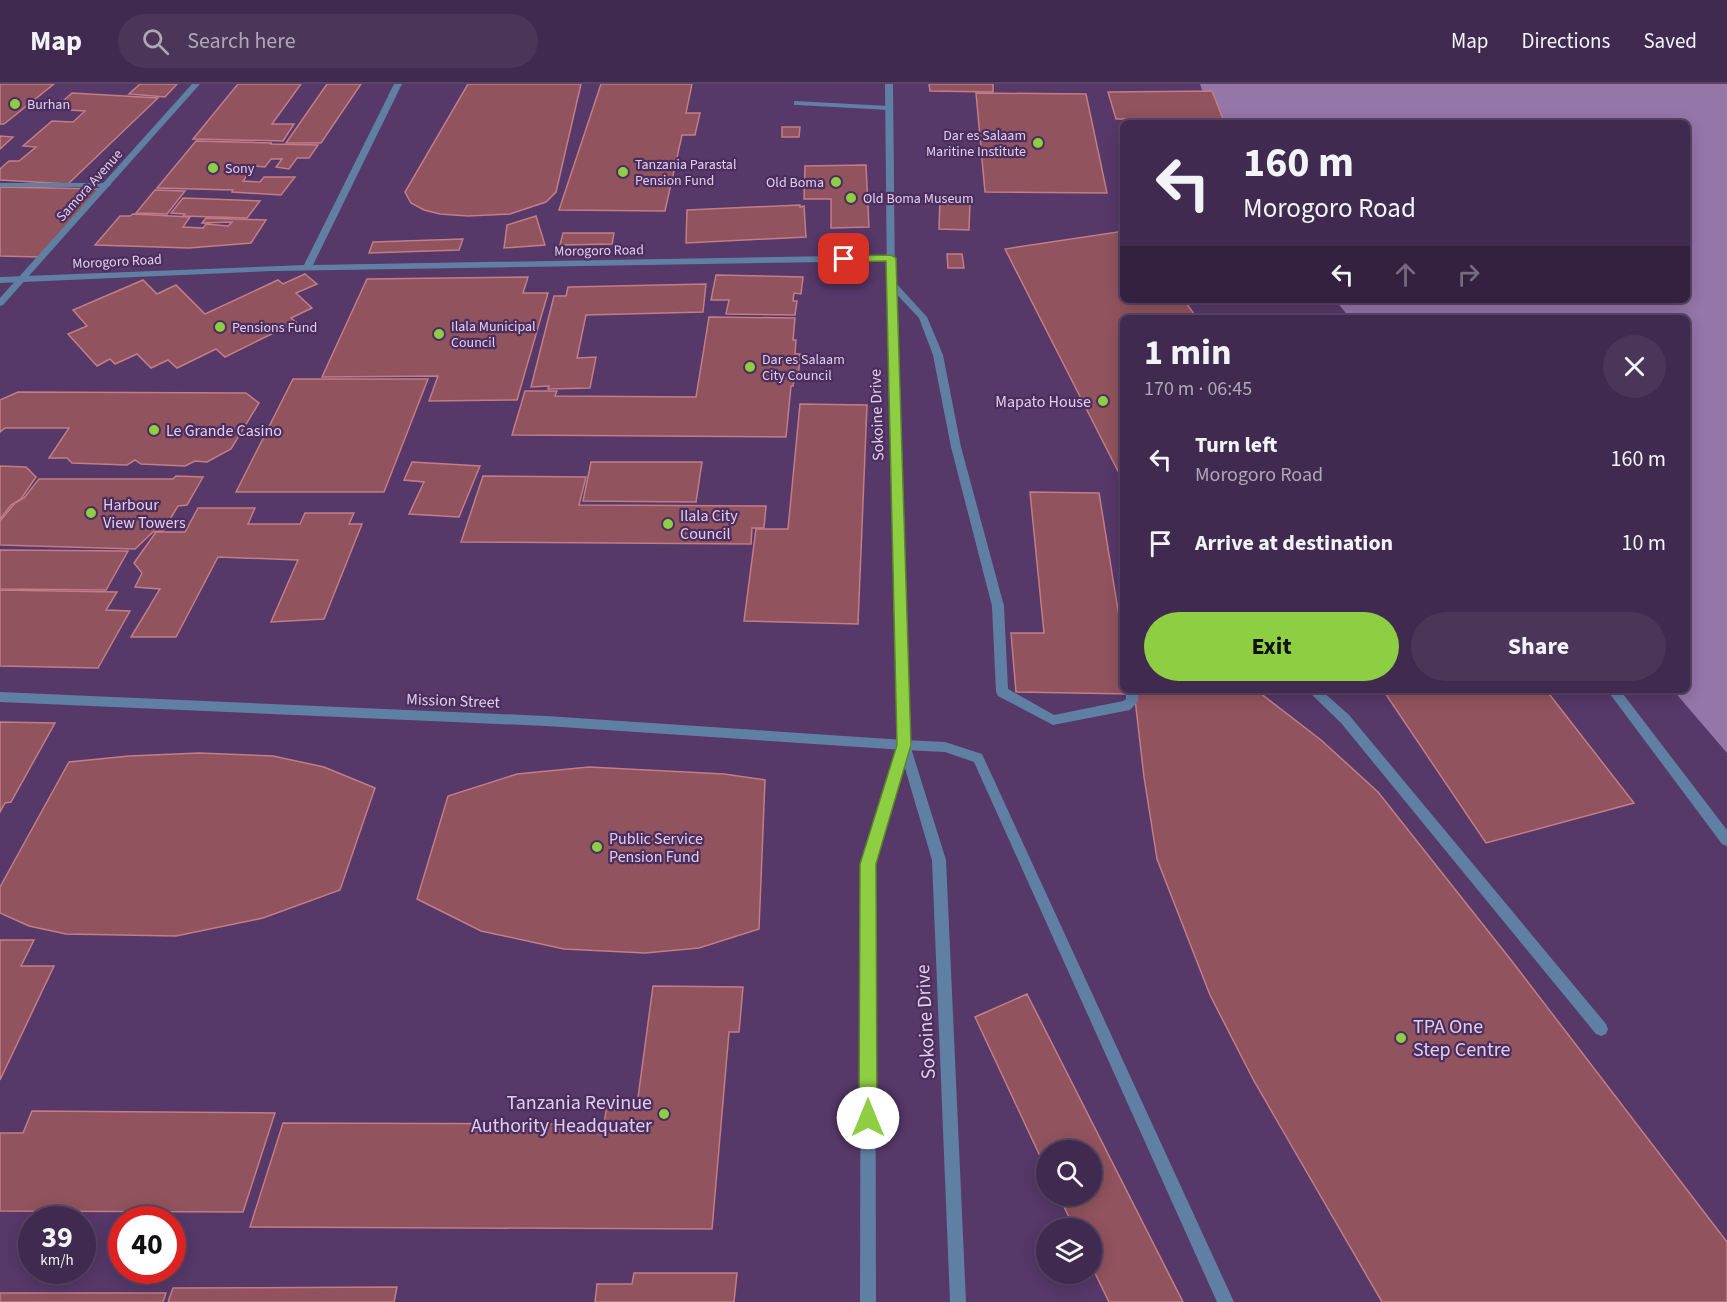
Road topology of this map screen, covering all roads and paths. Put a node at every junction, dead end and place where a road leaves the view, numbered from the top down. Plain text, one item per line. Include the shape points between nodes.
1 (196, 84) edge
2 (398, 84) edge
3 (889, 84) edge
4 (797, 103) dead end
5 (889, 108) junction
6 (0, 185) edge
7 (107, 185) junction
8 (891, 258) junction
9 (307, 268) junction
10 (22, 279) junction
11 (0, 280) edge
12 (891, 283) junction
13 (0, 303) edge
14 (1132, 693) edge
15 (1316, 693) edge
16 (1615, 693) edge
17 (0, 697) edge
18 (904, 745) junction
19 (1727, 840) edge
20 (1601, 1029) dead end
21 (868, 1302) edge
22 (958, 1302) edge
23 (1226, 1302) edge

1 - 7 street, Samora Avenue
2 - 9 street
3 - 5 street, Sokoine Drive
4 - 5 street
5 - 8 street, Sokoine Drive
6 - 7 street
7 - 10 street, Samora Avenue
8 - 9 street, Morogoro Road
8 - 12 street, Sokoine Drive
9 - 10 street, Morogoro Road
10 - 11 street, Morogoro Road
10 - 13 street, Samora Avenue
12 - 14 street via 923,317 938,355 956,447 998,606 1002,692 1053,720 1126,706 1132,701
12 - 18 street, Sokoine Drive
15 - 20 street via 1345,719
16 - 19 street
17 - 18 street, Mission Street via 546,721
18 - 21 street, Sokoine Drive via 868,864
18 - 22 street, Sokoine Drive via 939,860
18 - 23 street, Mission Street via 945,747 978,758

